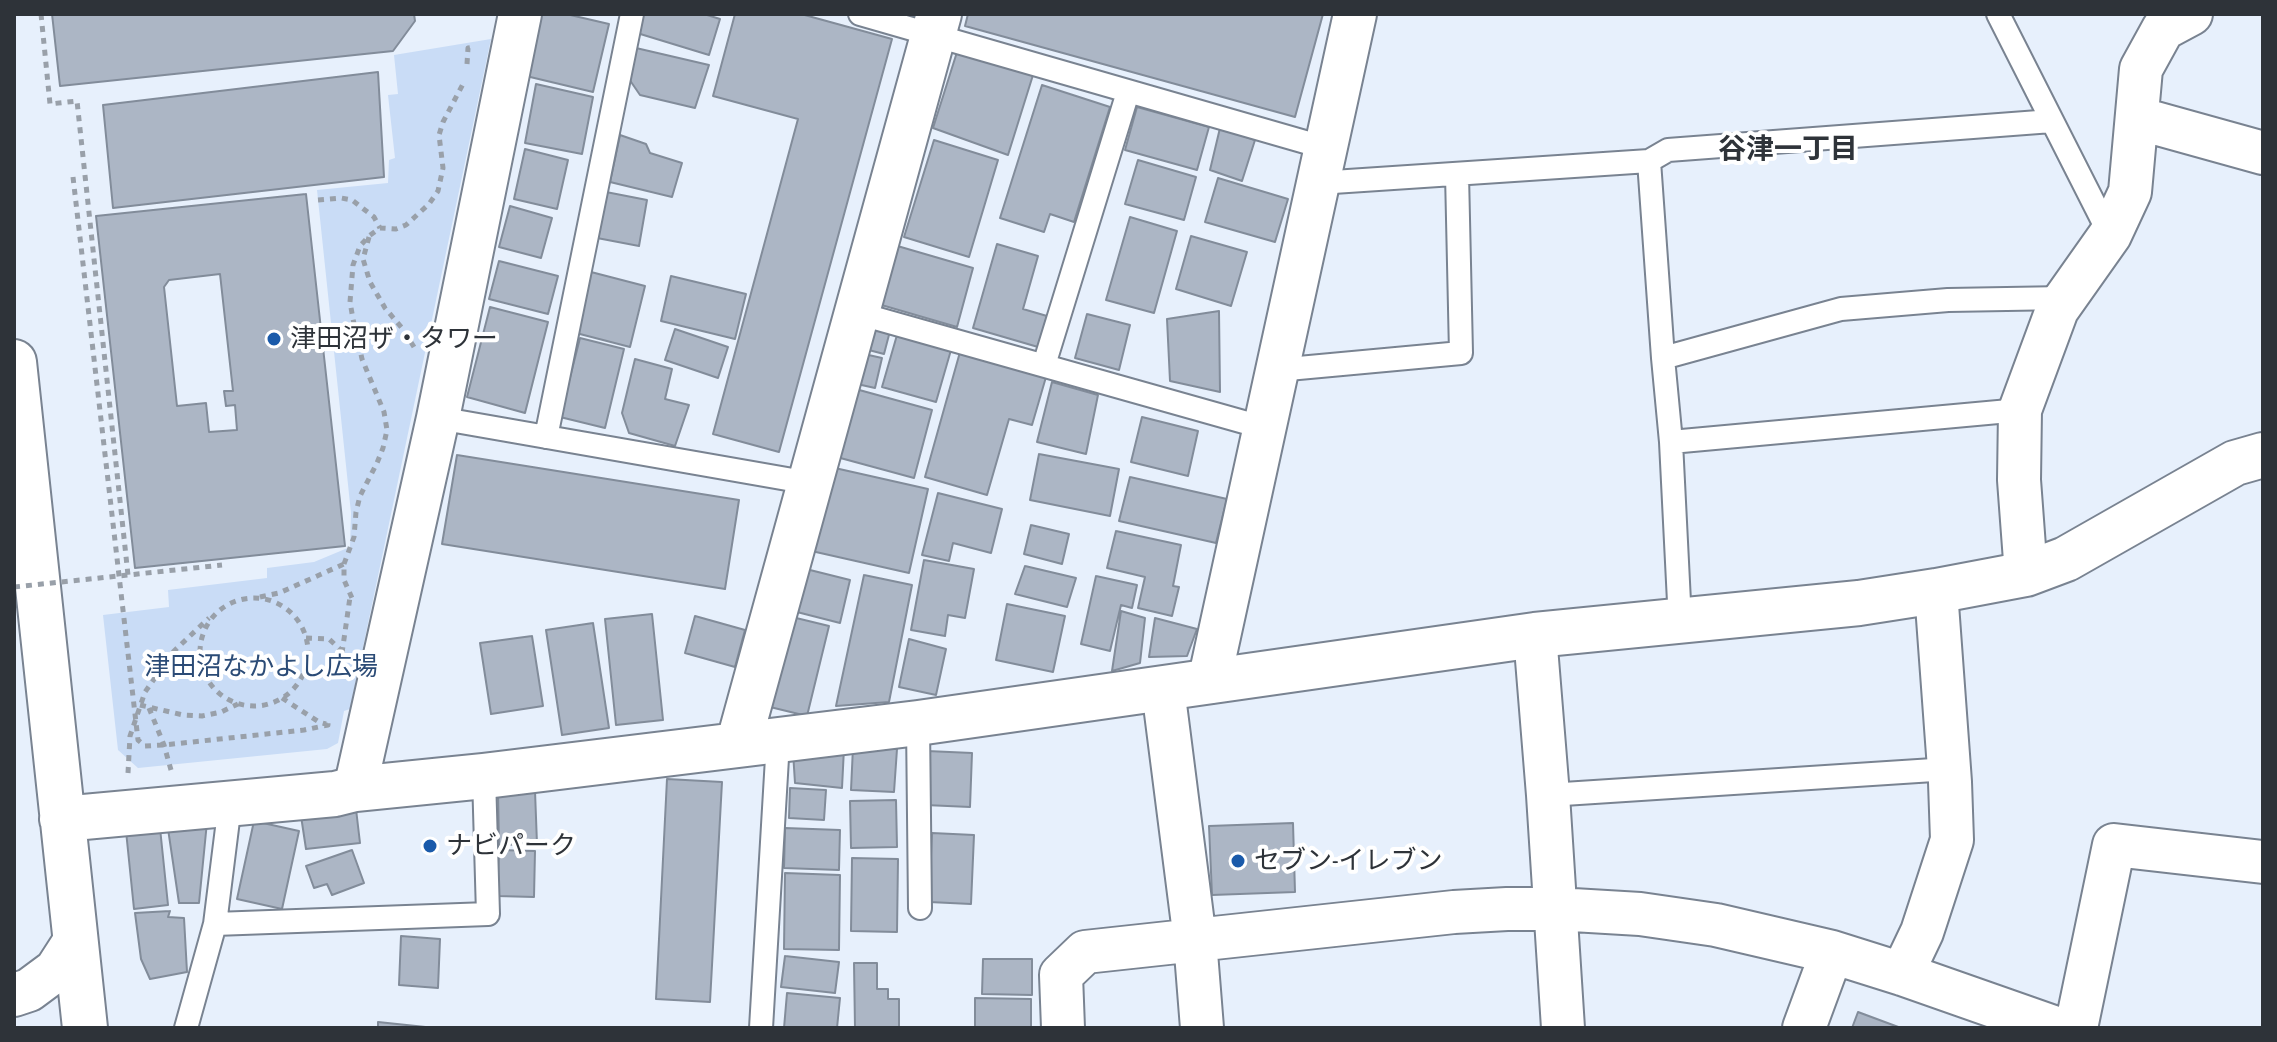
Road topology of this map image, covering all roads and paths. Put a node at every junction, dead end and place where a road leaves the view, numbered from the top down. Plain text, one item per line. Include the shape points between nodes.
1 (41, 14) edge
2 (520, 14) edge
3 (632, 14) edge
4 (860, 14) edge
5 (1355, 14) edge
6 (1998, 14) edge
7 (2161, 19) edge
8 (936, 25) edge
9 (479, 46) dead end
10 (467, 69) dead end
11 (466, 77) dead end
12 (1128, 92) junction
13 (2137, 118) junction
14 (2052, 121) junction
15 (2263, 153) edge
16 (1649, 161) junction
17 (1322, 166) junction
18 (1457, 174) junction
19 (73, 177) dead end
20 (318, 200) dead end
21 (380, 228) junction
22 (2110, 235) junction
23 (369, 236) junction
24 (2065, 298) junction
25 (857, 313) junction
26 (402, 328) dead end
27 (1663, 358) junction
28 (14, 362) edge
29 (1044, 365) junction
30 (1277, 370) junction
31 (2020, 410) junction
32 (438, 418) junction
33 (1265, 428) junction
34 (546, 437) junction
35 (1671, 442) junction
36 (2263, 455) edge
37 (810, 483) junction
38 (344, 564) junction
39 (222, 565) dead end
40 (2026, 574) junction
41 (128, 575) junction
42 (14, 587) edge
43 (1936, 591) junction
44 (350, 597) junction
45 (255, 599) junction
46 (360, 606) dead end
47 (222, 608) junction
48 (1680, 622) junction
49 (1535, 635) junction
50 (306, 638) junction
51 (343, 651) junction
52 (351, 662) dead end
53 (340, 666) dead end
54 (1209, 682) junction
55 (1163, 689) junction
56 (282, 698) junction
57 (238, 704) junction
58 (140, 705) junction
59 (148, 707) junction
60 (331, 710) dead end
61 (135, 722) junction
62 (918, 723) junction
63 (328, 725) junction
64 (758, 743) junction
65 (164, 745) junction
66 (1949, 769) junction
67 (172, 773) dead end
68 (484, 776) junction
69 (127, 786) dead end
70 (355, 789) junction
71 (1548, 795) junction
72 (230, 804) junction
73 (62, 819) junction
74 (2263, 862) edge
75 (920, 908) dead end
76 (1556, 909) junction
77 (215, 924) junction
78 (76, 939) junction
79 (1195, 940) junction
80 (1832, 952) junction
81 (1902, 974) junction
82 (14, 995) edge
83 (85, 1028) edge
84 (186, 1028) edge
85 (761, 1028) edge
86 (1063, 1028) edge
87 (1202, 1028) edge
88 (1563, 1028) edge
89 (1804, 1028) edge
90 (2056, 1028) edge
91 (2076, 1028) edge

1 - 41 path via 50,104 77,101
2 - 32 street
3 - 34 lane
4 - 8 lane
5 - 17 street
6 - 14 lane
7 - 13 street via 2141,69
8 - 12 lane
8 - 25 street
9 - 10 path via 468,48
11 - 21 path via 439,135 443,168 438,191 406,225
12 - 17 lane
12 - 29 lane
13 - 15 street
13 - 22 street via 2130,192
14 - 16 lane via 1668,150
14 - 22 lane
16 - 18 lane
16 - 27 lane
17 - 18 lane
17 - 30 street
18 - 30 lane via 1461,353
19 - 61 path
20 - 21 path via 352,200
21 - 23 path
22 - 24 street
23 - 26 path via 363,259 370,282
23 - 38 path via 353,265 350,302 362,359 387,430 360,496
24 - 27 lane via 1841,309
24 - 31 street
25 - 29 lane
25 - 37 street
27 - 35 lane
28 - 73 street
29 - 33 lane
30 - 33 street
31 - 35 lane
31 - 40 street
32 - 34 lane
32 - 70 street
33 - 54 street
34 - 37 lane
35 - 48 lane
36 - 40 street via 2235,463 2066,559
37 - 64 street
38 - 44 path
38 - 45 path
39 - 41 path
40 - 43 street
41 - 42 path, bridge
43 - 48 street
43 - 66 street
44 - 46 path
44 - 51 path
45 - 47 path
45 - 50 path via 284,608
47 - 57 path via 204,631 201,663 212,686
47 - 58 path via 174,651
48 - 49 street
49 - 54 street
49 - 71 street
50 - 51 path via 329,639
50 - 56 path via 305,669
51 - 52 path
51 - 53 path
54 - 55 street
55 - 62 street
55 - 79 street
56 - 57 path via 261,706
56 - 63 path
57 - 59 path via 202,716
58 - 59 path
58 - 61 path
59 - 65 path
60 - 63 path
61 - 65 path via 138,740 145,746
61 - 69 path
62 - 64 street
62 - 75 lane
63 - 65 path
64 - 68 street
64 - 85 lane
65 - 67 path
66 - 71 lane
66 - 81 street via 1952,840 1922,932
68 - 70 street
68 - 77 lane via 488,914
70 - 72 street
71 - 76 street
72 - 73 street
72 - 77 lane
73 - 78 street
74 - 91 street via 2114,845
76 - 79 street via 1454,912
76 - 80 street via 1716,925
76 - 88 street
77 - 84 lane
78 - 82 street via 56,970
78 - 83 street
79 - 86 street via 1085,952 1061,975
79 - 87 street
80 - 81 street
80 - 89 street
81 - 90 street

